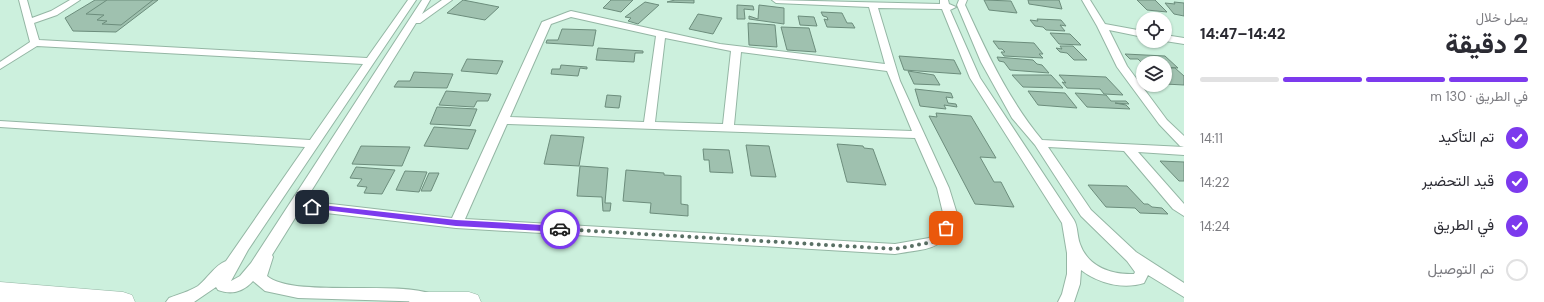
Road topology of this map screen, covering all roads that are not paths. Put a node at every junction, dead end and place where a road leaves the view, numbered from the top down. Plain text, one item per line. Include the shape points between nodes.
1 (23, 0) edge
2 (76, 0) edge
3 (412, 0) edge
4 (426, 0) edge
5 (448, 0) edge
6 (776, 0) edge
7 (1086, 0) edge
8 (944, 2) edge
9 (962, 3) edge
10 (63, 4) edge
11 (873, 5) junction
12 (29, 22) junction
13 (1102, 26) junction
14 (409, 27) junction
15 (1136, 33) edge
16 (661, 35) junction
17 (1172, 39) edge
18 (1184, 41) edge
19 (35, 43) junction
20 (736, 49) junction
21 (369, 61) junction
22 (0, 66) edge
23 (891, 68) junction
24 (502, 120) junction
25 (0, 124) edge
26 (649, 125) junction
27 (728, 128) junction
28 (919, 135) junction
29 (1039, 142) junction
30 (1184, 143) edge
31 (312, 144) junction
32 (1128, 148) junction
33 (1184, 151) edge
34 (297, 205) junction
35 (1184, 210) edge
36 (456, 223) junction
37 (243, 246) junction
38 (270, 246) junction
39 (1074, 247) junction
40 (1131, 256) junction
41 (1184, 291) edge
42 (0, 292) edge
43 (33, 295) junction
44 (0, 299) edge
45 (123, 302) edge
46 (174, 302) edge
47 (421, 302) edge
48 (462, 302) edge
49 (469, 302) edge
50 (1066, 302) edge

1 - 12 street
2 - 10 street
3 - 21 street
4 - 14 street
5 - 14 street
6 - 11 street
7 - 13 street
8 - 9 street
8 - 11 street
8 - 39 street via 975,78 1069,223
9 - 29 street via 986,62 1018,118
10 - 12 street via 54,13
11 - 23 street
12 - 19 street
13 - 15 street
13 - 30 street via 1122,67 1163,122
14 - 34 street
16 - 20 street
16 - 24 street via 571,14 547,22
16 - 26 street
17 - 18 street
19 - 21 street
19 - 22 street
20 - 23 street
20 - 27 street
21 - 31 street
23 - 28 street
24 - 26 street
24 - 36 street
25 - 31 street
26 - 27 street
27 - 28 street
28 - 36 street via 943,188 951,217 946,228 933,242 895,249
29 - 32 street
29 - 40 street via 1086,213
31 - 37 street
32 - 33 street
32 - 35 street
34 - 36 street
34 - 38 street
37 - 38 street via 224,277 223,286 234,287 242,284
37 - 46 street via 212,283 197,295
38 - 48 street via 259,278 270,288 298,292 397,294
39 - 40 street via 1087,266 1107,277 1127,281 1138,279 1142,271
39 - 50 street via 1072,292
40 - 41 street
42 - 43 main road
43 - 44 main road via 16,300
43 - 45 main road
47 - 48 main road
48 - 49 main road

